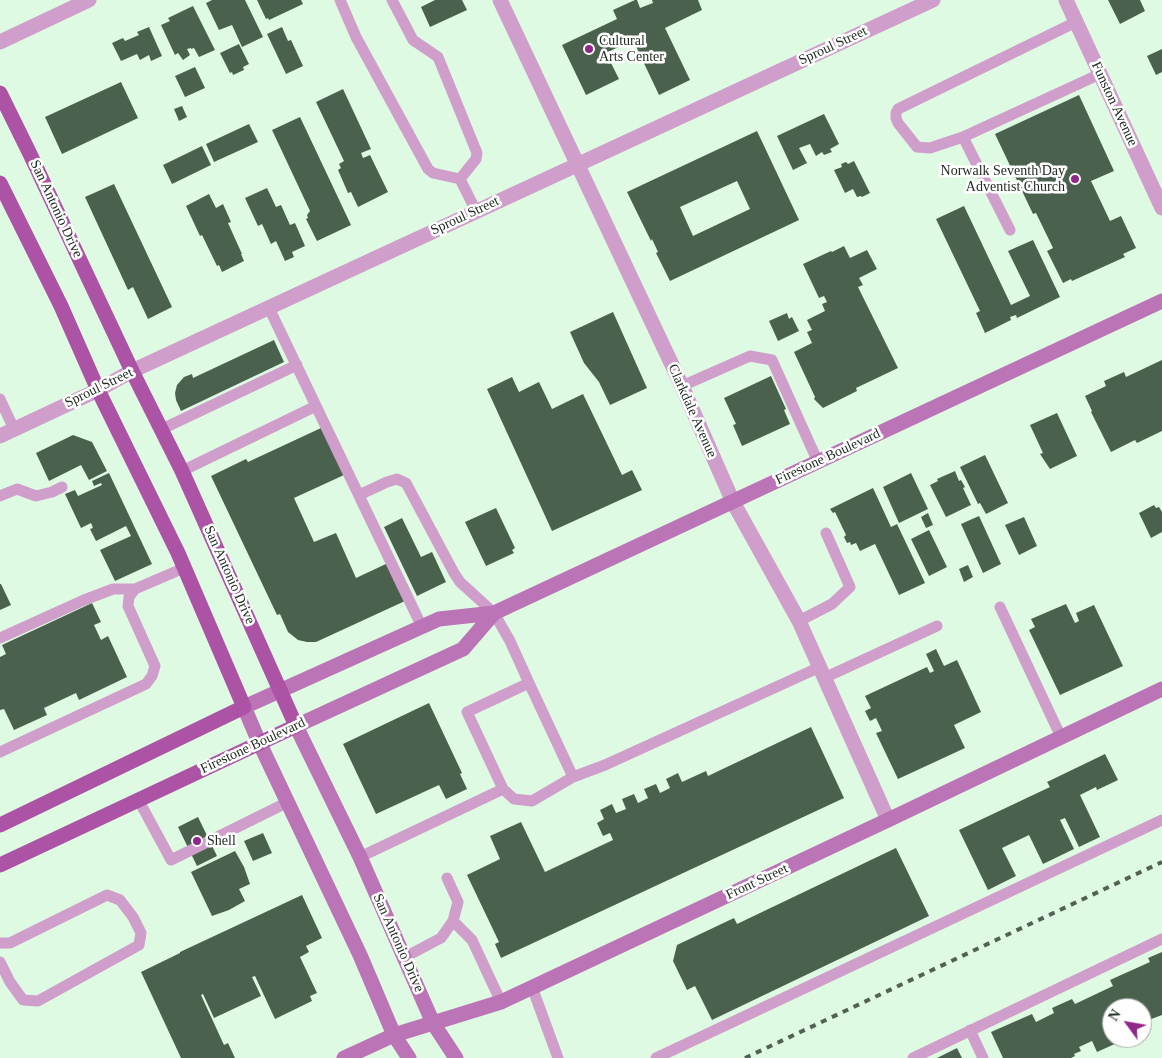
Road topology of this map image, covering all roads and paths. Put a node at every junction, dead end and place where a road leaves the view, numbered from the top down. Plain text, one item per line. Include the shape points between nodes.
1 (89, 0) edge
2 (340, 0) edge
3 (392, 0) edge
4 (500, 0) edge
5 (932, 0) edge
6 (1066, 0) edge
7 (1076, 22) junction
8 (0, 42) edge
9 (1100, 74) junction
10 (0, 93) edge
11 (963, 137) junction
12 (577, 166) junction
13 (460, 179) junction
14 (0, 183) edge
15 (1162, 208) edge
16 (476, 211) junction
17 (1010, 230) dead end
18 (1162, 301) edge
19 (269, 308) junction
20 (297, 365) junction
21 (132, 372) junction
22 (682, 386) junction
23 (98, 390) junction
24 (0, 399) edge
25 (316, 406) junction
26 (14, 429) junction
27 (162, 429) junction
28 (0, 436) edge
29 (818, 462) junction
30 (182, 471) junction
31 (62, 487) dead end
32 (359, 495) junction
33 (0, 496) edge
34 (733, 502) junction
35 (826, 533) dead end
36 (184, 568) junction
37 (134, 589) junction
38 (1000, 607) dead end
39 (494, 613) junction
40 (799, 621) junction
41 (938, 626) dead end
42 (422, 627) junction
43 (0, 638) edge
44 (822, 673) junction
45 (529, 683) junction
46 (1162, 689) edge
47 (282, 690) junction
48 (244, 707) junction
49 (296, 726) junction
50 (1061, 737) junction
51 (259, 742) junction
52 (0, 752) edge
53 (573, 777) junction
54 (503, 788) junction
55 (138, 799) junction
56 (288, 802) junction
57 (888, 820) junction
58 (1162, 820) edge
59 (0, 825) edge
60 (360, 857) junction
61 (0, 865) edge
62 (447, 878) dead end
63 (452, 921) junction
64 (1162, 939) edge
65 (0, 943) edge
66 (405, 957) junction
67 (0, 962) edge
68 (532, 987) junction
69 (501, 1002) junction
70 (433, 1023) junction
71 (970, 1030) junction
72 (394, 1034) junction
73 (344, 1058) edge
74 (409, 1058) edge
75 (456, 1058) edge
76 (558, 1058) edge
77 (656, 1058) edge
78 (913, 1058) edge
79 (983, 1058) edge

1 - 8 street
2 - 13 lane via 356,37 428,169
3 - 13 lane via 413,40 438,57 477,153
4 - 12 street, Clarkdale Avenue
5 - 12 street, Sproul Street
6 - 7 street, Funston Avenue
7 - 9 street, Funston Avenue
7 - 11 lane via 896,113 898,123 917,147 930,148
9 - 11 lane
9 - 15 street, Funston Avenue
10 - 21 main road, San Antonio Drive
11 - 17 lane
12 - 16 street, Sproul Street
12 - 22 street, Clarkdale Avenue
13 - 16 lane
14 - 23 main road via 61,306
16 - 19 street, Sproul Street
18 - 29 street, Firestone Boulevard
19 - 20 lane
19 - 21 street, Sproul Street
20 - 25 lane
20 - 27 lane
21 - 23 street, Sproul Street
21 - 27 main road, San Antonio Drive
22 - 29 lane via 750,356 772,360
22 - 34 street, Clarkdale Avenue
23 - 26 street, Sproul Street
23 - 36 main road
24 - 26 lane
25 - 30 lane
25 - 32 lane
26 - 28 street, Sproul Street
27 - 30 main road, San Antonio Drive
29 - 34 street, Firestone Boulevard
30 - 47 main road, San Antonio Drive
31 - 33 lane via 36,496 17,489
32 - 39 lane via 387,482 404,482 460,582
32 - 42 lane
34 - 39 street, Firestone Boulevard
34 - 40 street, Clarkdale Avenue
35 - 40 lane via 850,587 832,604
36 - 37 lane
36 - 48 main road
37 - 43 lane via 113,589
37 - 52 lane via 128,606 155,666 146,684
38 - 50 lane
39 - 42 street, Firestone Boulevard via 439,619
39 - 45 lane
39 - 49 street, Firestone Boulevard via 463,649
40 - 44 street, Clarkdale Avenue
41 - 44 lane
42 - 47 street, Firestone Boulevard
44 - 53 lane
44 - 57 street, Clarkdale Avenue
45 - 53 lane
45 - 54 lane via 467,712
46 - 50 street, Front Street
47 - 48 street, Firestone Boulevard
47 - 49 main road, San Antonio Drive
48 - 51 street
48 - 59 main road, Firestone Boulevard
49 - 51 main road, Firestone Boulevard
49 - 60 street, San Antonio Drive
50 - 57 street, Front Street
51 - 55 main road, Firestone Boulevard
51 - 56 street
53 - 54 lane via 532,801 514,799
54 - 60 lane
55 - 56 lane via 171,860
55 - 61 main road, Firestone Boulevard
56 - 72 street
57 - 68 street, Front Street
58 - 77 lane
60 - 66 street, San Antonio Drive
62 - 63 lane via 458,902
63 - 66 lane via 441,938
63 - 69 lane via 472,940
64 - 71 lane
65 - 67 lane via 10,943 107,895 120,900 141,933 139,945 38,1000 23,1000
66 - 70 street, San Antonio Drive
68 - 69 street, Front Street
68 - 76 lane
69 - 70 street, Front Street
70 - 72 street, Front Street
70 - 75 street, San Antonio Drive
71 - 78 lane
71 - 79 lane
72 - 73 street, Front Street
72 - 74 street

